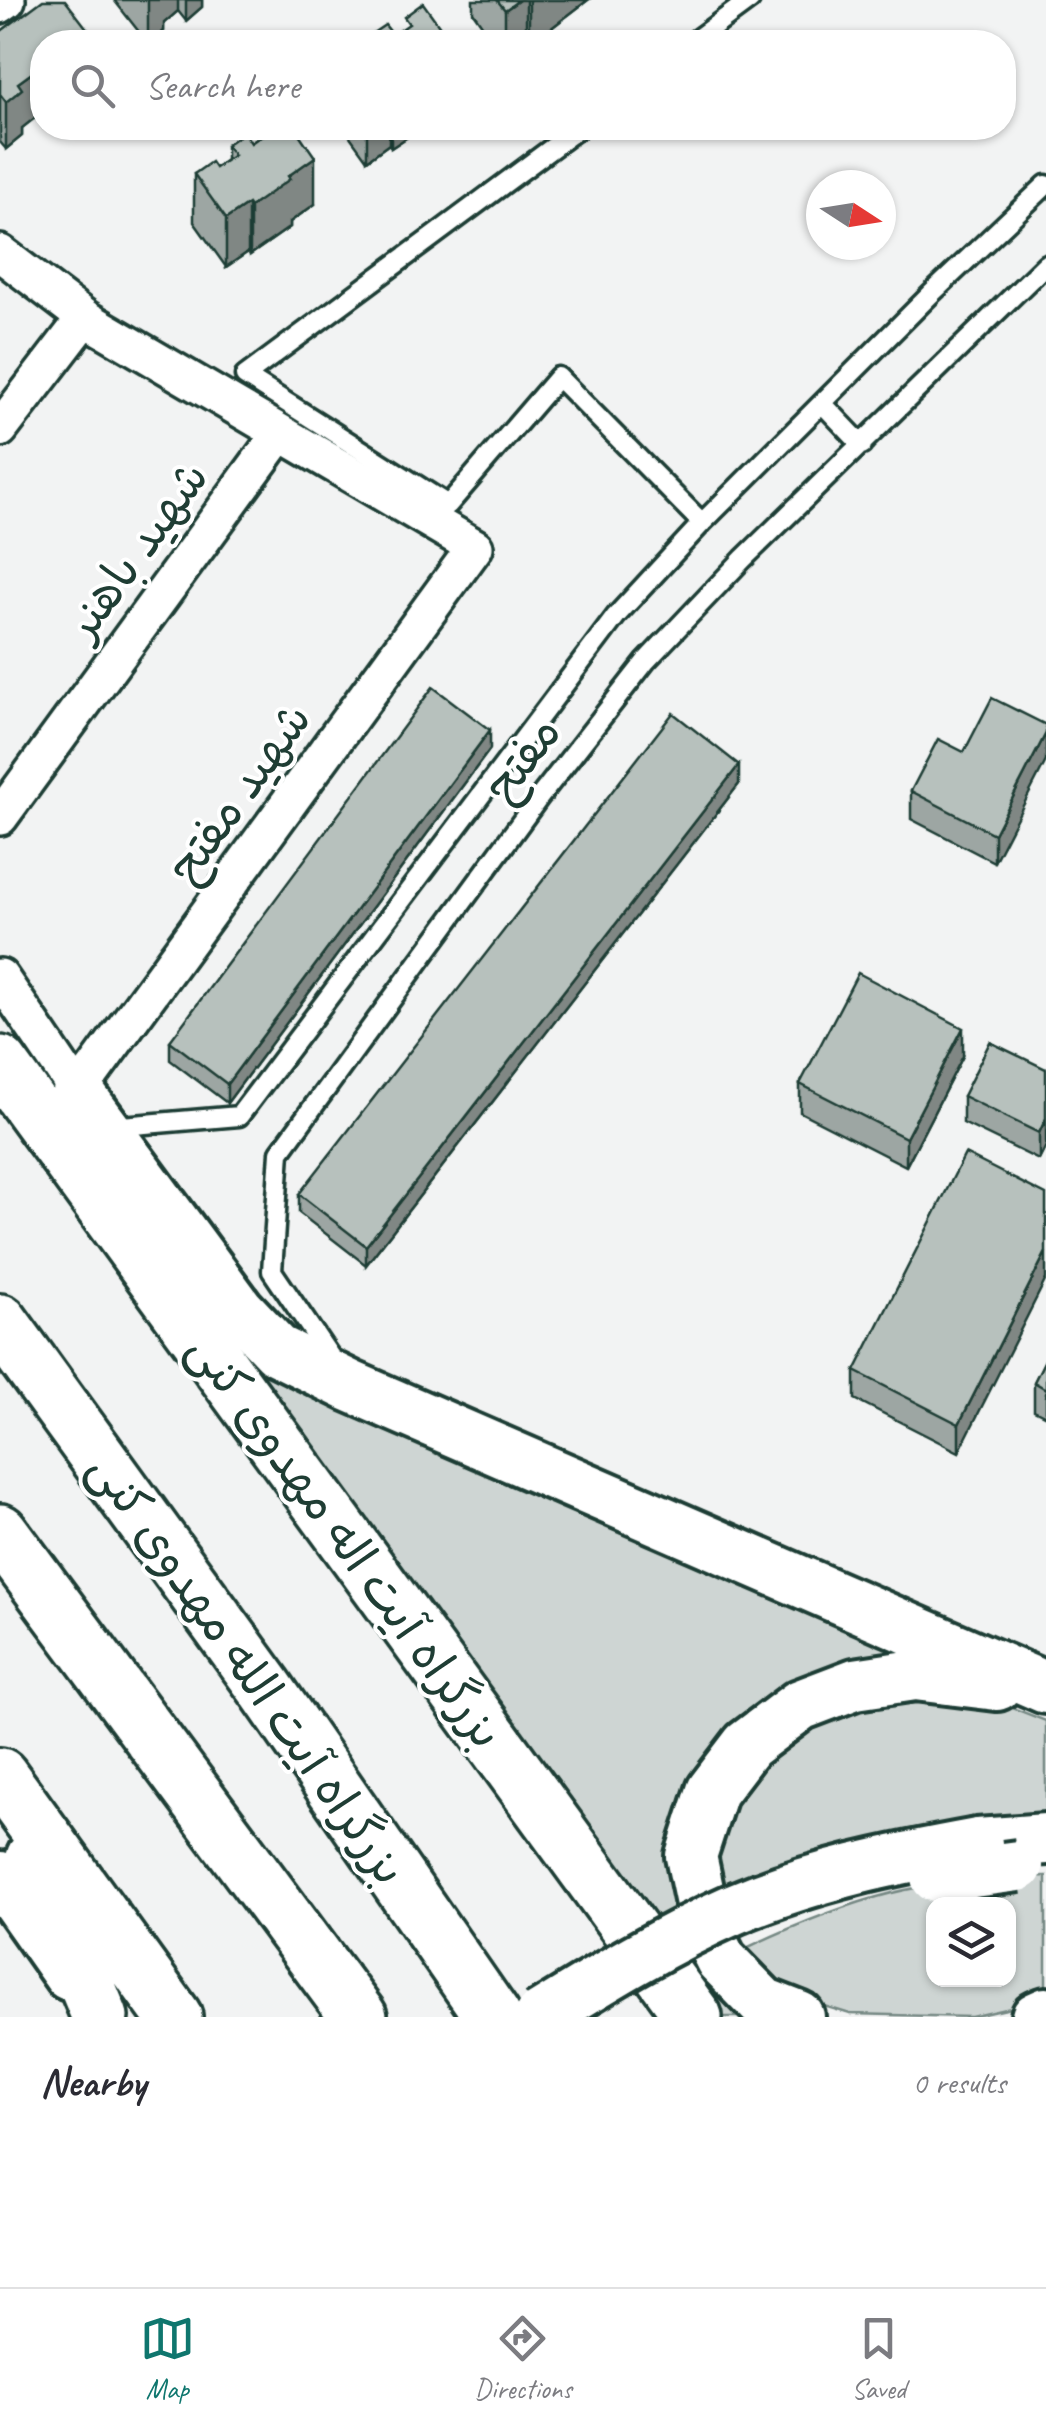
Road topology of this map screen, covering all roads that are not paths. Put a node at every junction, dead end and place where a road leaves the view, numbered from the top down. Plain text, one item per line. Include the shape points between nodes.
1 (7, 0) edge
2 (750, 0) edge
3 (0, 5) edge
4 (709, 30) edge
5 (563, 140) edge
6 (1046, 185) edge
7 (0, 253) edge
8 (1046, 264) edge
9 (85, 318) junction
10 (822, 403) junction
11 (0, 429) edge
12 (278, 435) junction
13 (862, 445) junction
14 (702, 523) junction
15 (0, 817) edge
16 (0, 978) edge
17 (0, 1064) edge
18 (80, 1121) junction
19 (141, 1180) junction
20 (162, 1286) junction
21 (0, 1322) edge
22 (350, 1386) junction
23 (0, 1532) edge
24 (1046, 1688) edge
25 (1046, 1696) edge
26 (2, 1778) edge
27 (1022, 1853) edge
28 (0, 1877) edge
29 (1046, 2013) edge
30 (99, 2017) edge
31 (174, 2017) edge
32 (359, 2017) edge
33 (493, 2017) edge
34 (540, 2017) edge
35 (586, 2017) edge
36 (694, 2017) edge
37 (799, 2017) edge
38 (1037, 2017) edge

1 - 3 street
2 - 4 lane
5 - 14 lane via 245,376 448,505 558,377
6 - 10 lane, مفتح
7 - 9 street
8 - 13 lane, مفتح
9 - 11 street
9 - 12 street
10 - 13 lane
10 - 14 lane, مفتح
12 - 15 street, شهید باهنر
12 - 18 street, شهید مفتح via 475,548
13 - 22 lane, مفتح via 646,661 280,1152 272,1272
14 - 18 lane, مفتح via 616,616 239,1116
16 - 18 street
17 - 18 main road, بزرگراه آیت اله مهدوی کنی
18 - 19 main road
18 - 20 main road, بزرگراه آیت اله مهدوی کنی
19 - 20 main road
19 - 22 main road via 239,1310 278,1350
20 - 36 main road, بزرگراه آیت اله مهدوی کنی
21 - 33 main road, بزرگراه آیت الله مهدوی کنی
22 - 24 main road
23 - 32 main road
25 - 37 main road via 914,1675 855,1684 800,1705 748,1745 712,1791 691,1856 706,1932 721,1960 763,2003
26 - 30 main road
26 - 31 main road
27 - 34 main road, bridge via 884,1861 736,1909
27 - 35 main road, bridge via 752,1925
28 - 30 main road
29 - 38 main road

